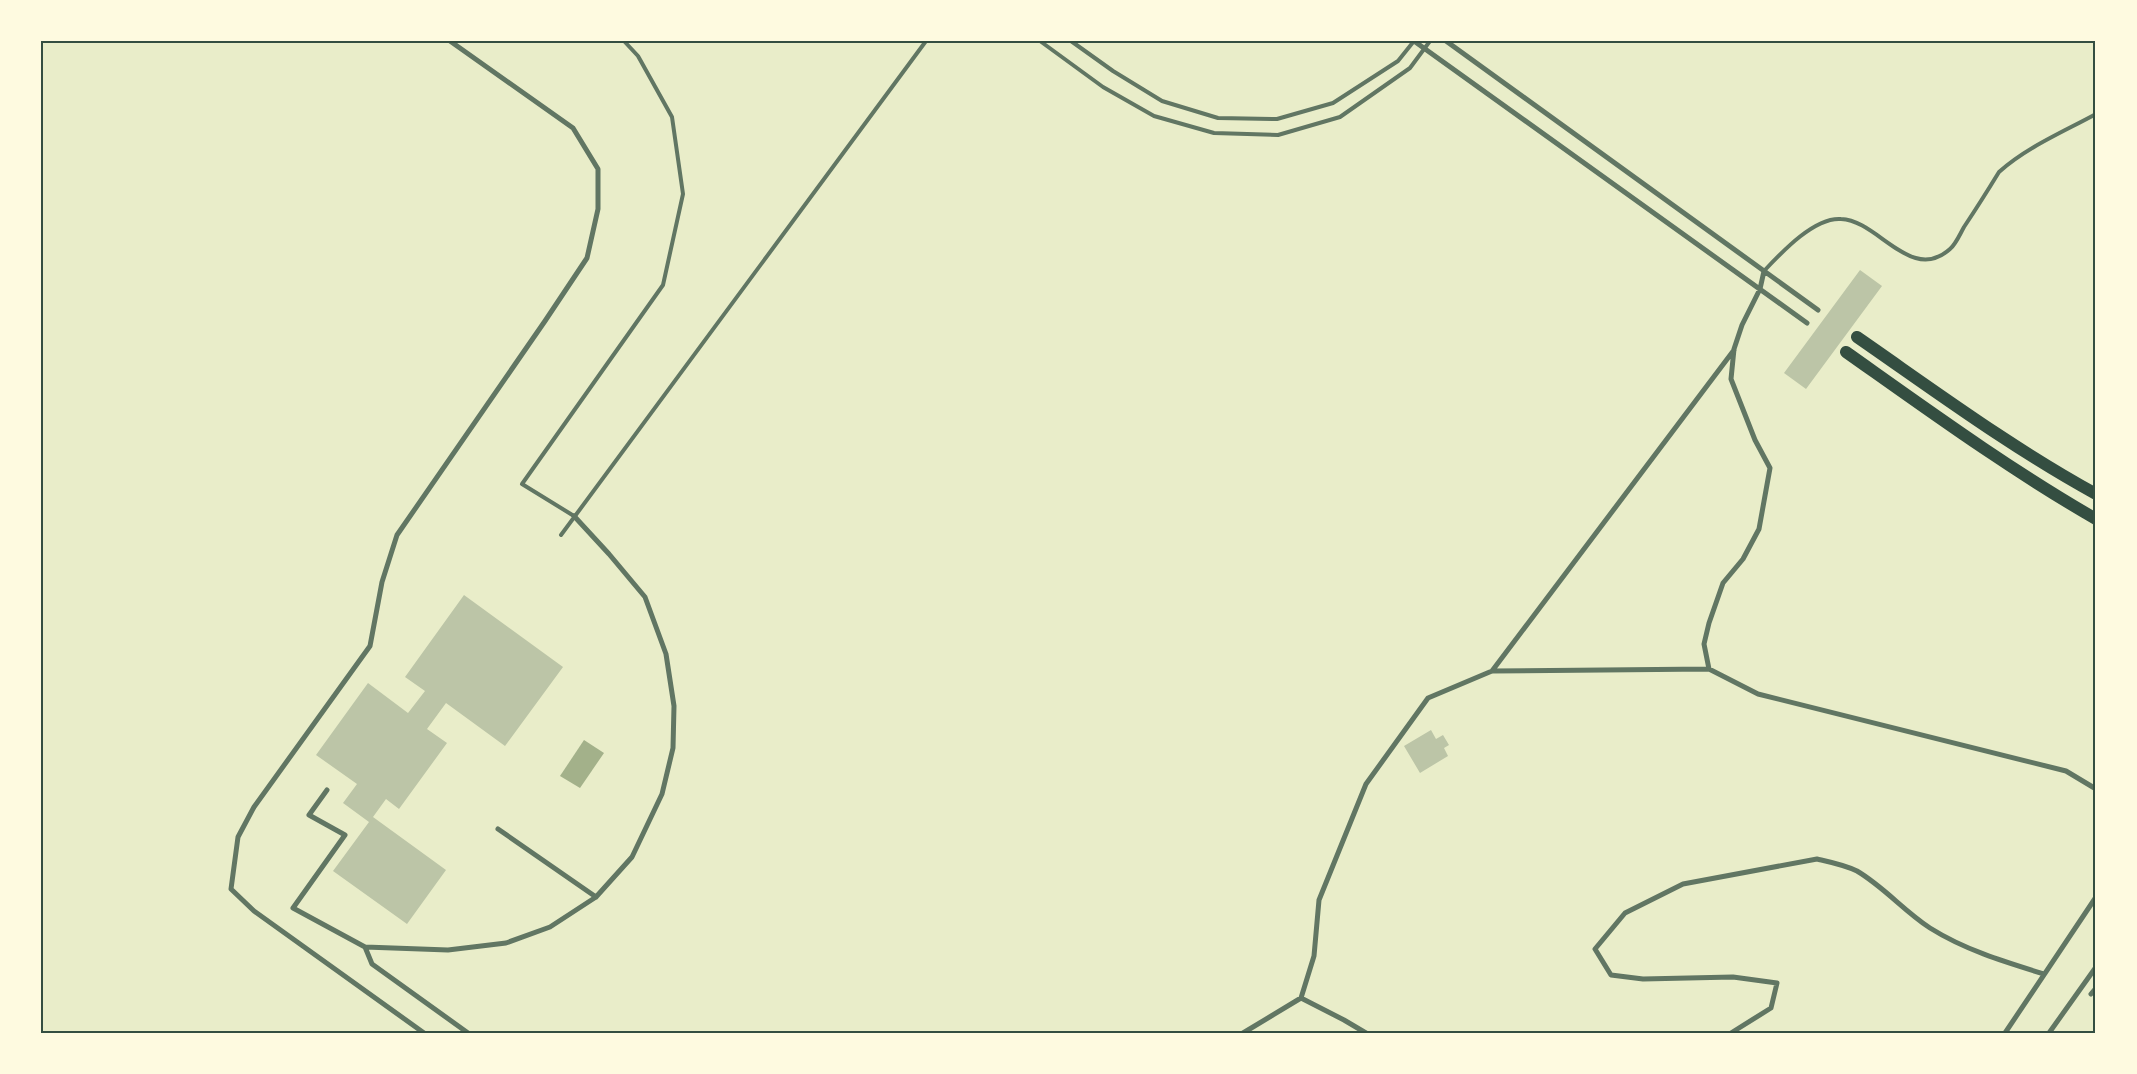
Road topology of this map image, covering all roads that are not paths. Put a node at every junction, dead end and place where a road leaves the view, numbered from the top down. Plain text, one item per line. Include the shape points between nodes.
1 (450, 41) edge
2 (624, 41) edge
3 (926, 41) edge
4 (1040, 41) edge
5 (1071, 41) edge
6 (1414, 41) edge
7 (1430, 41) edge
8 (1446, 41) edge
9 (1424, 49) junction
10 (2096, 114) edge
11 (1764, 271) junction
12 (1760, 289) junction
13 (1818, 310) dead end
14 (1807, 323) dead end
15 (1857, 337) dead end
16 (1734, 349) junction
17 (1846, 352) dead end
18 (2096, 494) edge
19 (574, 516) junction
20 (2096, 519) edge
21 (561, 535) dead end
22 (1709, 668) junction
23 (1492, 671) junction
24 (2096, 789) edge
25 (327, 790) dead end
26 (498, 829) dead end
27 (2096, 897) edge
28 (596, 898) junction
29 (365, 946) junction
30 (2096, 967) edge
31 (2044, 974) junction
32 (2096, 988) edge
33 (2091, 994) dead end
34 (1301, 998) junction
35 (424, 1033) edge
36 (468, 1033) edge
37 (1243, 1033) edge
38 (1366, 1033) edge
39 (1731, 1033) edge
40 (2005, 1033) edge
41 (2049, 1033) edge

1 - 35 street via 573,128 598,169 598,209 587,258 397,534 382,582 370,646 254,807 238,838 231,889 254,911
2 - 19 lane via 638,56 672,116 683,194 663,286 522,484
3 - 19 lane
4 - 9 lane via 1103,87 1154,116 1214,133 1278,135 1340,117 1410,68
5 - 6 lane via 1162,102 1218,118 1277,119 1333,103 1398,61
6 - 9 street
7 - 9 lane
8 - 11 street
9 - 12 street
10 - 11 lane via 2024,153 1999,172 1950,248 1937,257 1918,259 1900,252 1862,225 1840,218 1801,235
11 - 12 street
11 - 13 street
12 - 14 street
12 - 16 street
15 - 18 main road via 2004,438
16 - 22 street via 1730,379 1770,468 1758,529 1743,559 1723,583 1709,623 1704,644
16 - 23 street
17 - 20 main road via 1970,440 2048,492
19 - 21 lane
19 - 28 street via 645,597 666,654 674,706 674,748 662,794 632,857
22 - 23 street
22 - 24 street via 1758,694 2066,772
23 - 34 street via 1428,698 1366,784 1319,900 1314,956
25 - 29 street via 309,815 345,835 293,908
26 - 28 street
27 - 31 street
28 - 29 street via 550,927 506,942 448,950
29 - 36 street via 372,964
30 - 41 street
31 - 39 street via 1979,953 1951,940 1856,871 1817,859 1683,884 1625,914 1595,949 1611,975 1733,977 1777,983 1771,1008
31 - 40 street
32 - 33 street
34 - 37 street
34 - 38 street

